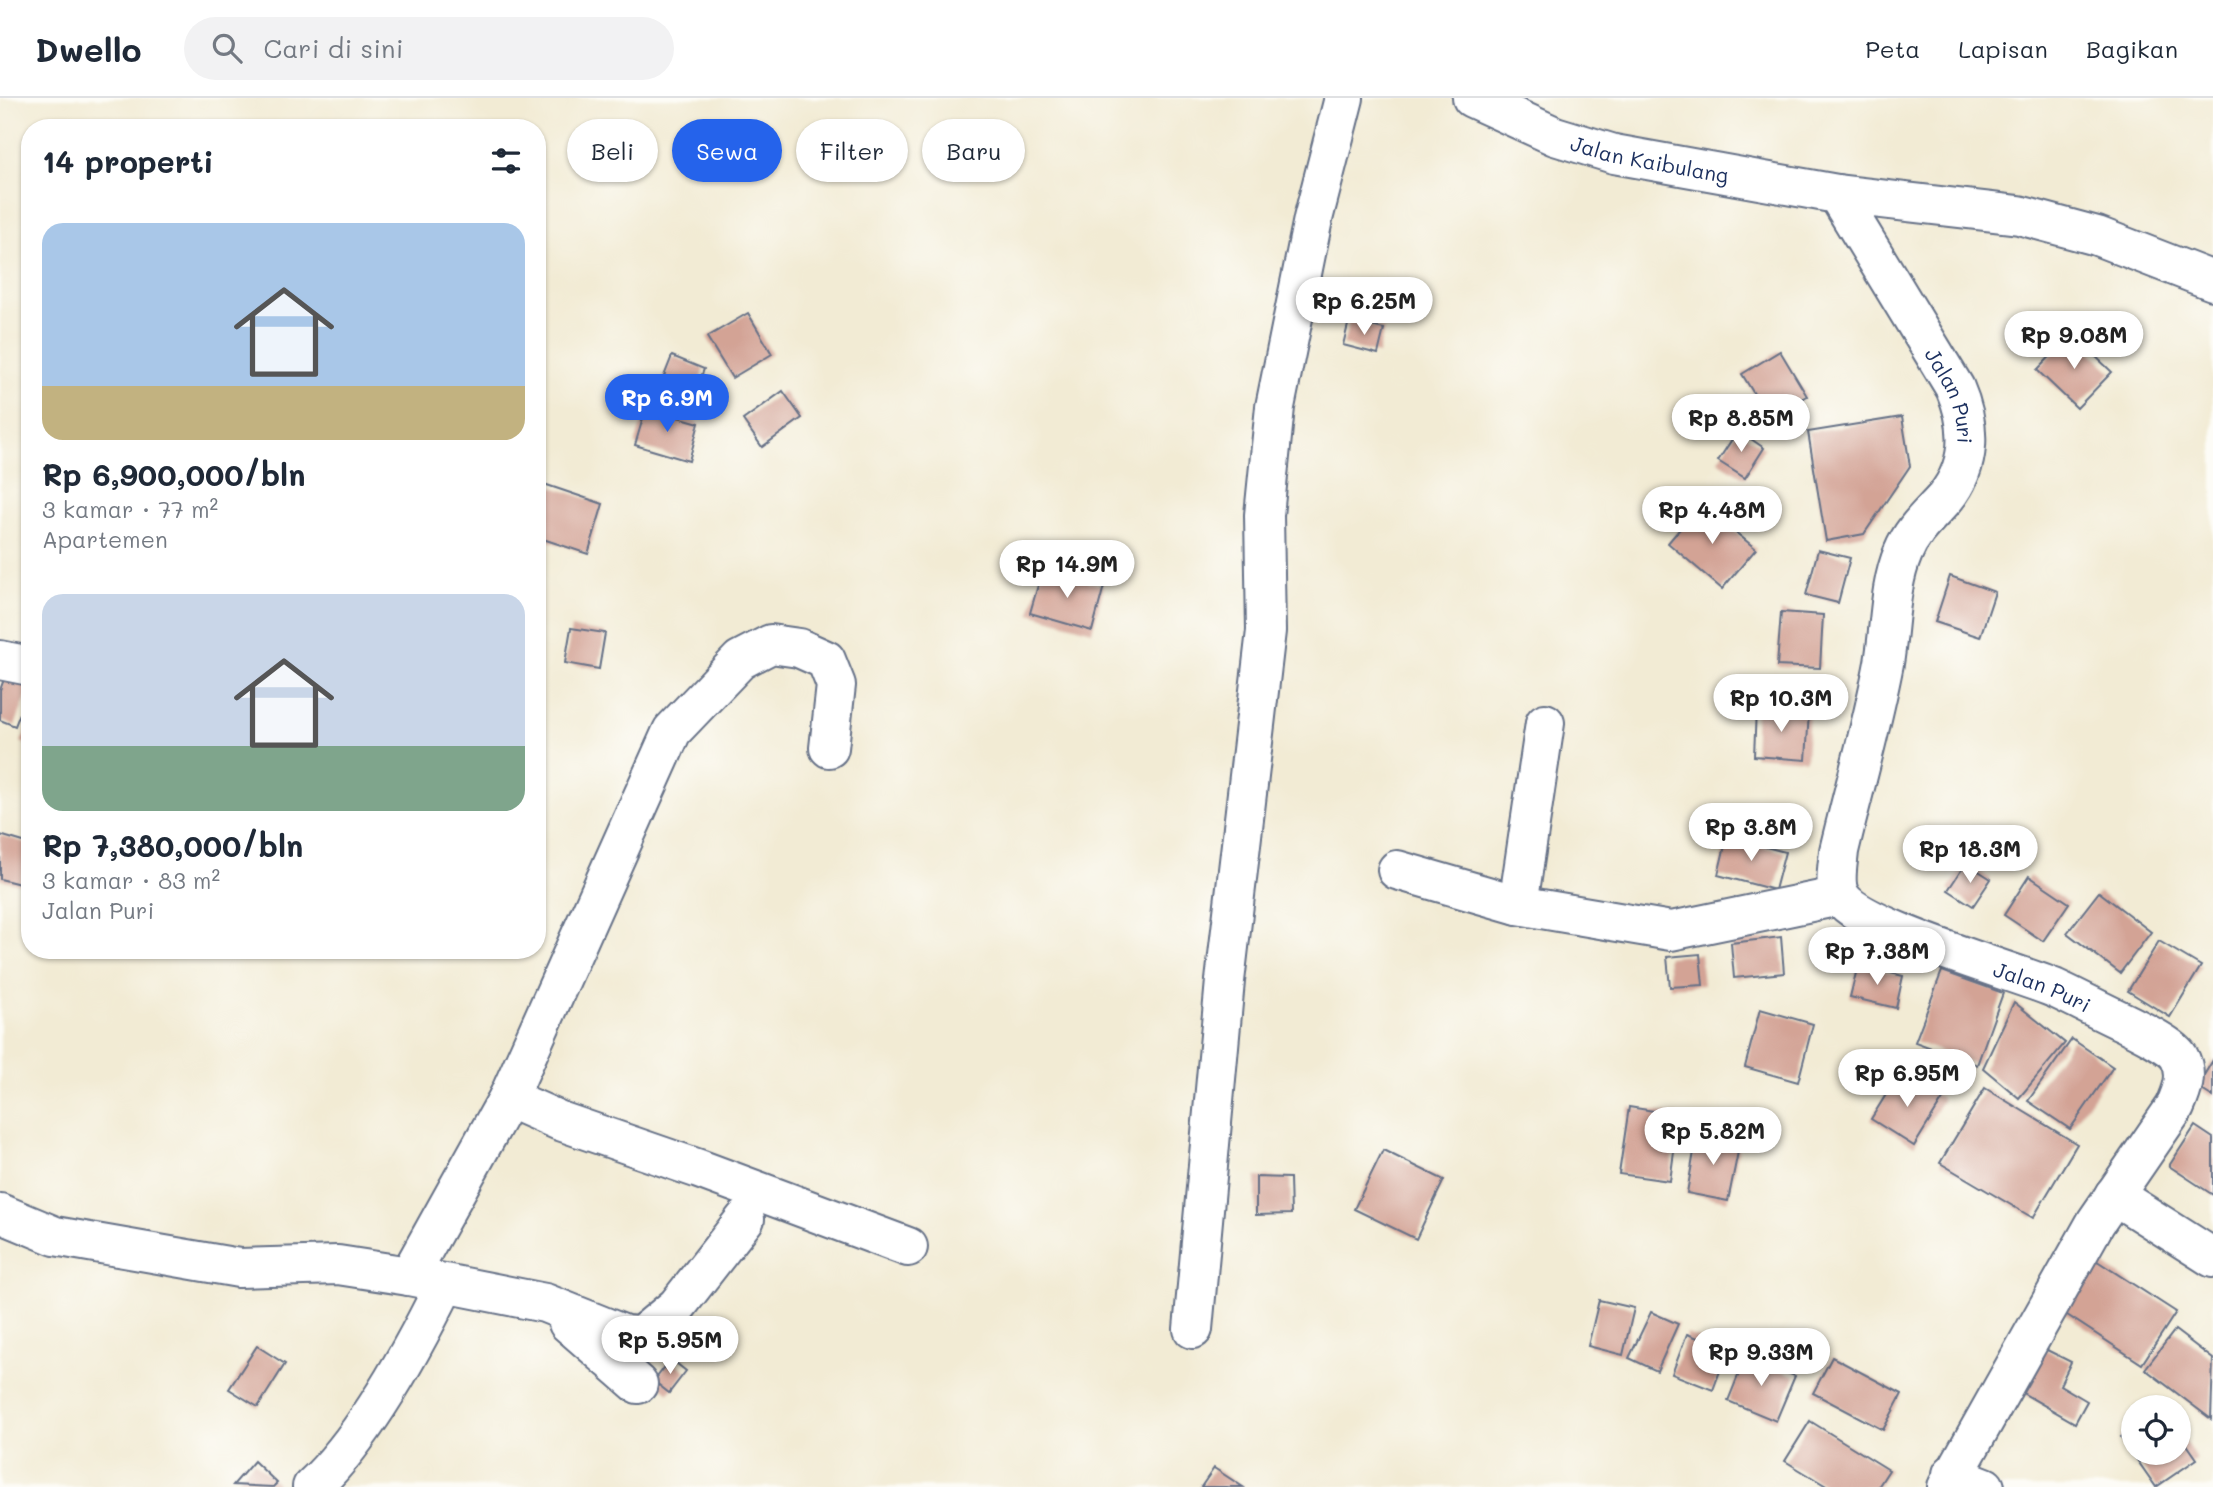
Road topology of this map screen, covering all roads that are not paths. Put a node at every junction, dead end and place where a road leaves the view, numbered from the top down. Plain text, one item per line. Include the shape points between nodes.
1 (1345, 98) edge
2 (1472, 98) edge
3 (1837, 194) junction
4 (2213, 281) edge
5 (0, 660) edge
6 (21, 664) edge
7 (1545, 723) dead end
8 (829, 748) dead end
9 (1397, 870) dead end
10 (1840, 896) junction
11 (1518, 905) junction
12 (508, 1098) junction
13 (2114, 1195) junction
14 (0, 1213) edge
15 (745, 1219) dead end
16 (908, 1247) dead end
17 (2213, 1258) edge
18 (427, 1280) junction
19 (545, 1303) junction
20 (1193, 1329) dead end
21 (638, 1384) dead end
22 (1961, 1483) edge
23 (312, 1487) edge

1 - 20 street via 1313,219 1275,407 1264,515 1266,631 1225,981
2 - 3 street, Jalan Kaibulang via 1555,136 1614,154
3 - 4 street, Jalan Kaibulang via 2019,215 2097,236
3 - 10 street, Jalan Puri via 1955,388 1965,410 1967,432 1965,461 1946,496 1911,535 1902,554 1884,664 1839,851 1836,879
5 - 6 street
7 - 11 street
8 - 12 street via 836,685 826,660 799,648 771,644 740,660 672,730
9 - 11 street
10 - 11 street via 1671,930
10 - 13 street, Jalan Puri via 1849,907 1889,929 2054,988 2138,1029 2178,1055 2184,1086 2175,1107
12 - 16 street via 560,1122
12 - 18 street
13 - 17 street
13 - 22 street, Jalan Puri
14 - 18 street via 55,1236 239,1268 338,1265
15 - 19 street via 677,1306 641,1336 625,1335
18 - 19 street
18 - 23 street via 414,1349 361,1428
19 - 21 street

